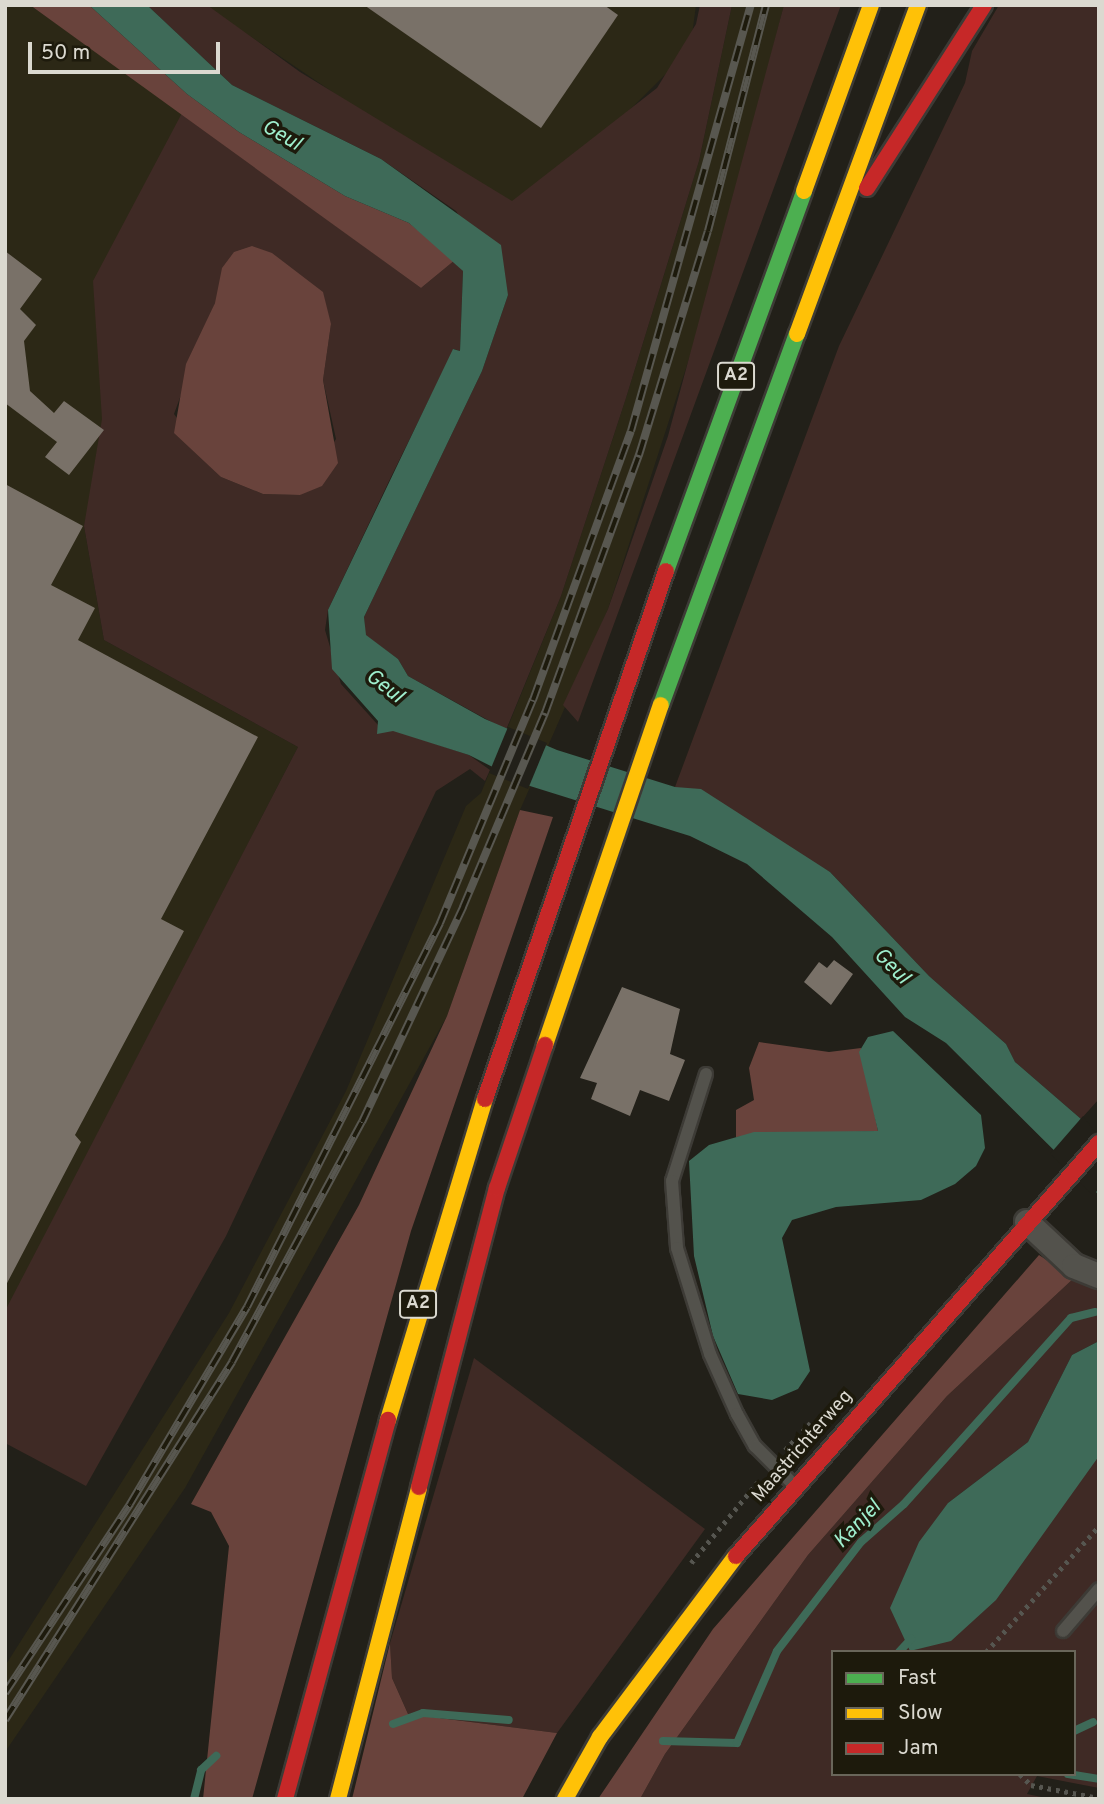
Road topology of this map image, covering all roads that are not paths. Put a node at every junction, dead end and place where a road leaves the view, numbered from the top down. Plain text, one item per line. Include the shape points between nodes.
1 (871, 5) edge
2 (918, 5) edge
3 (984, 5) edge
4 (831, 242) junction
5 (706, 1074) dead end
6 (1099, 1143) edge
7 (1027, 1222) junction
8 (1099, 1276) edge
9 (796, 1487) junction
10 (1099, 1589) edge
11 (1063, 1631) dead end
12 (285, 1799) edge
13 (338, 1799) edge
14 (565, 1799) edge

1 - 12 main road, A2 via 601,747 429,1268
2 - 4 main road, A2
3 - 4 main road, A2
4 - 13 main road, A2 via 641,758 497,1188
5 - 9 lane via 672,1181 677,1248 710,1354 737,1414 771,1466
6 - 7 main road, Maastrichterweg
7 - 8 street via 1074,1266
7 - 9 main road, Maastrichterweg
9 - 14 main road, Maastrichterweg via 672,1636
10 - 11 lane

